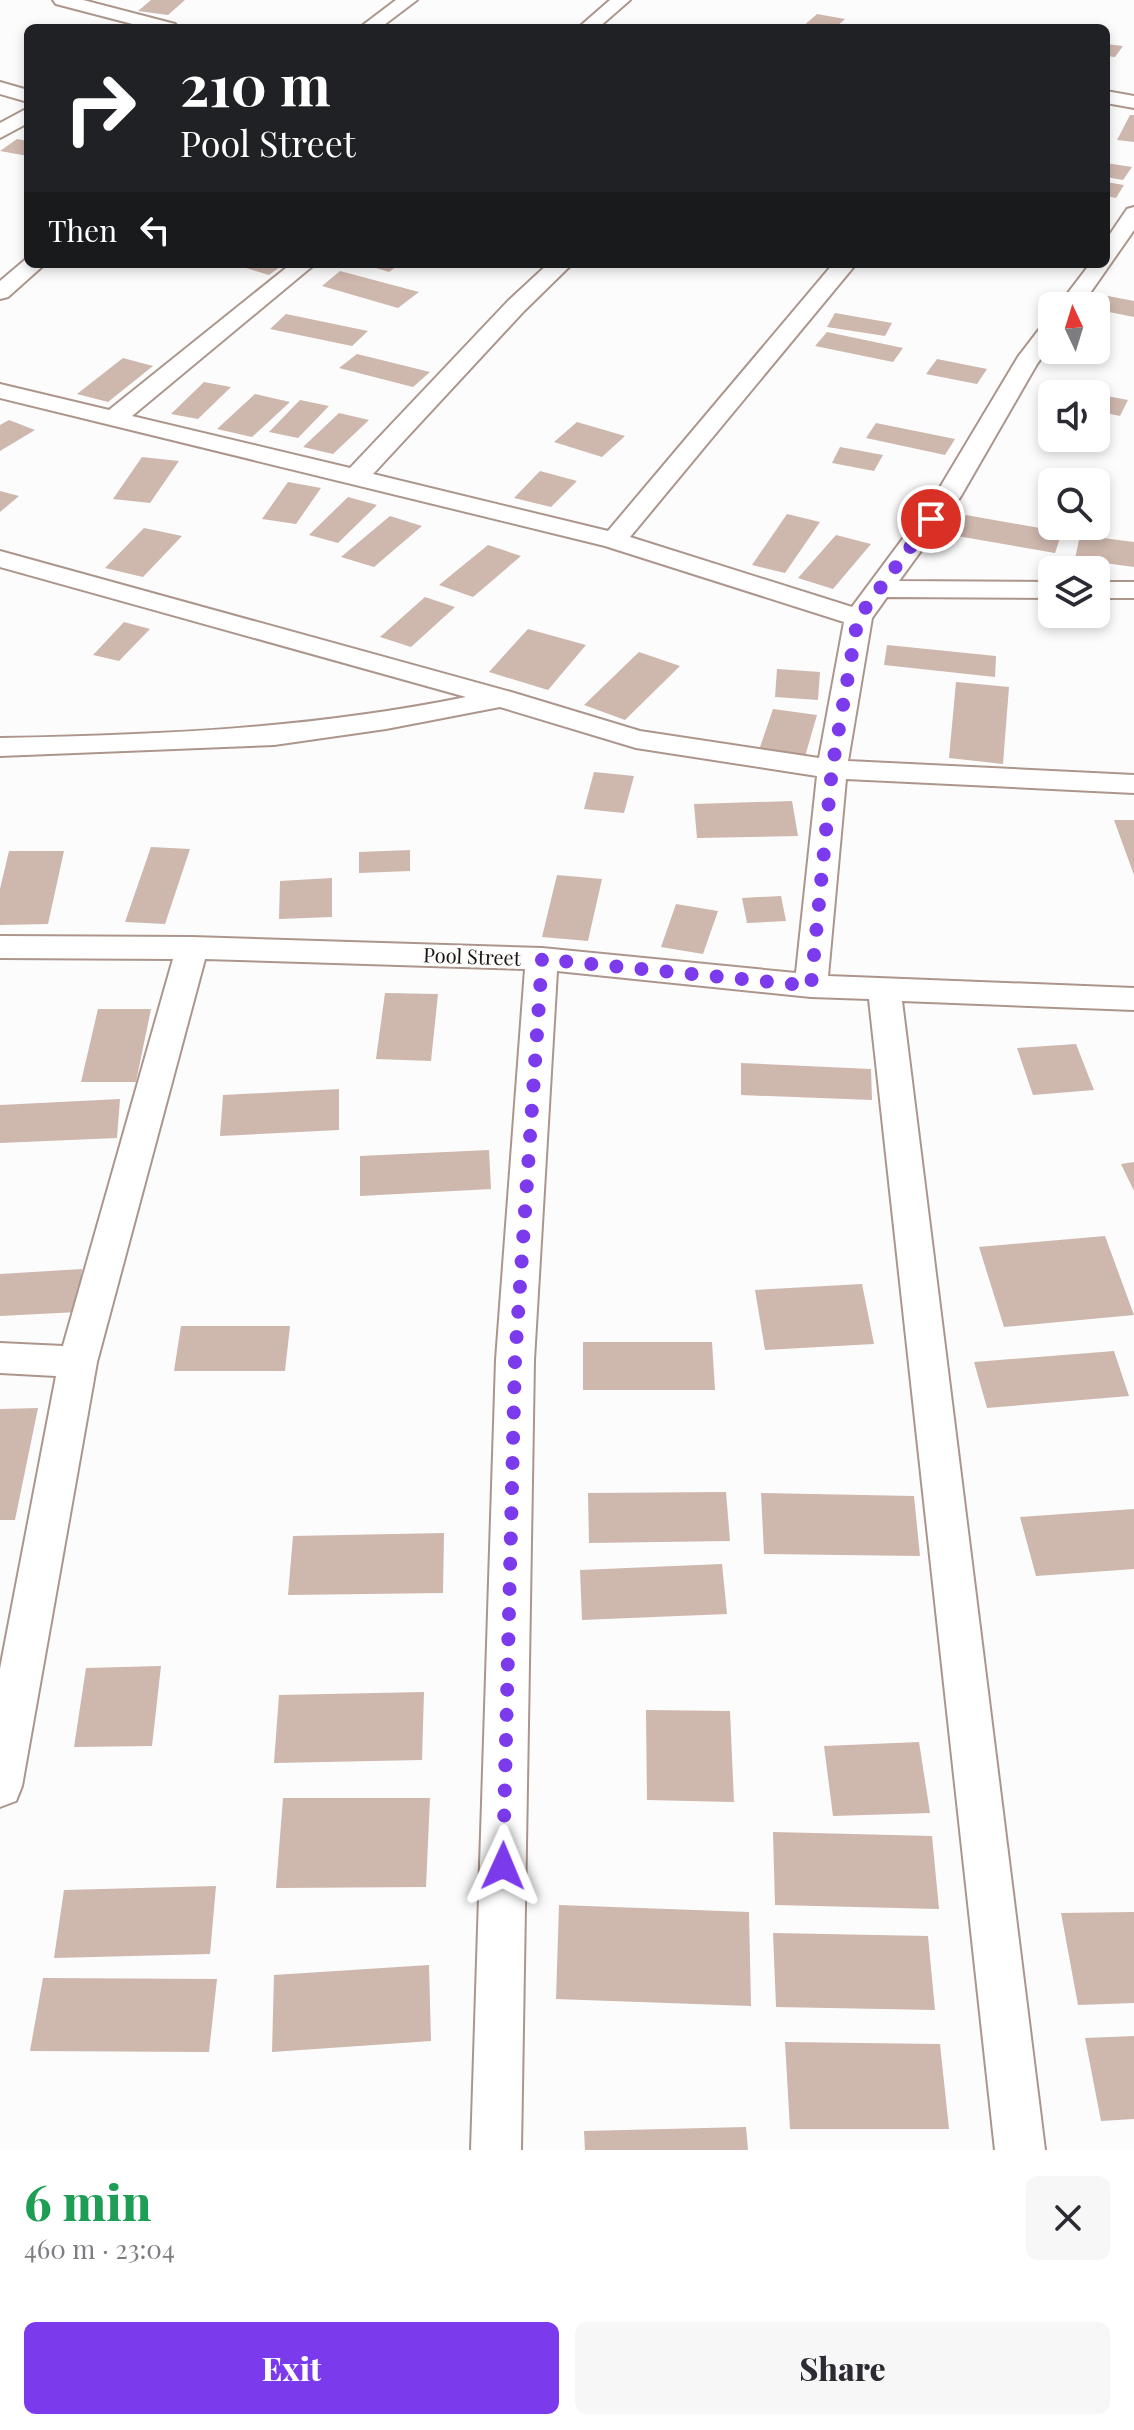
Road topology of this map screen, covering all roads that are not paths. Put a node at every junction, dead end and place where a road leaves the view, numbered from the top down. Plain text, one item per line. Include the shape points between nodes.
1 (62, 0) edge
2 (408, 0) edge
3 (621, 0) edge
4 (154, 24) edge
5 (374, 24) edge
6 (592, 24) edge
7 (0, 88) edge
8 (24, 95) edge
9 (1110, 98) edge
10 (1134, 102) edge
11 (24, 117) edge
12 (0, 132) edge
13 (1134, 213) edge
14 (1110, 251) edge
15 (29, 268) edge
16 (299, 268) edge
17 (557, 268) edge
18 (842, 268) edge
19 (1098, 268) edge
20 (0, 292) edge
21 (1080, 292) edge
22 (1038, 346) edge
23 (0, 391) edge
24 (114, 418) junction
25 (356, 477) junction
26 (614, 540) junction
27 (0, 559) edge
28 (879, 589) junction
29 (1038, 590) edge
30 (1110, 590) edge
31 (1134, 590) edge
32 (858, 618) junction
33 (501, 698) junction
34 (0, 747) edge
35 (832, 769) junction
36 (1134, 784) edge
37 (0, 947) edge
38 (192, 948) junction
39 (542, 959) junction
40 (811, 986) junction
41 (884, 989) junction
42 (1134, 999) edge
43 (0, 1358) edge
44 (78, 1362) junction
45 (3, 1763) edge
46 (496, 2150) edge
47 (1020, 2150) edge

1 - 4 street
2 - 5 street
3 - 6 street
7 - 8 street
9 - 10 street
11 - 12 street
13 - 14 street
15 - 20 street
16 - 24 street
17 - 25 street
18 - 26 street
19 - 21 street
22 - 28 street via 948,496
23 - 24 street
24 - 25 street
25 - 26 street
26 - 32 street
27 - 33 street
28 - 29 street
28 - 32 street
30 - 31 street
32 - 35 street
33 - 34 street via 415,717 276,736
33 - 35 street via 636,739
35 - 36 street
35 - 40 street
37 - 38 street, Pool Street
38 - 39 street, Pool Street
38 - 44 street
39 - 40 street, Pool Street
39 - 46 street via 515,1360
40 - 41 street, Pool Street
41 - 42 street, Pool Street
41 - 47 street
43 - 44 street
44 - 45 street

